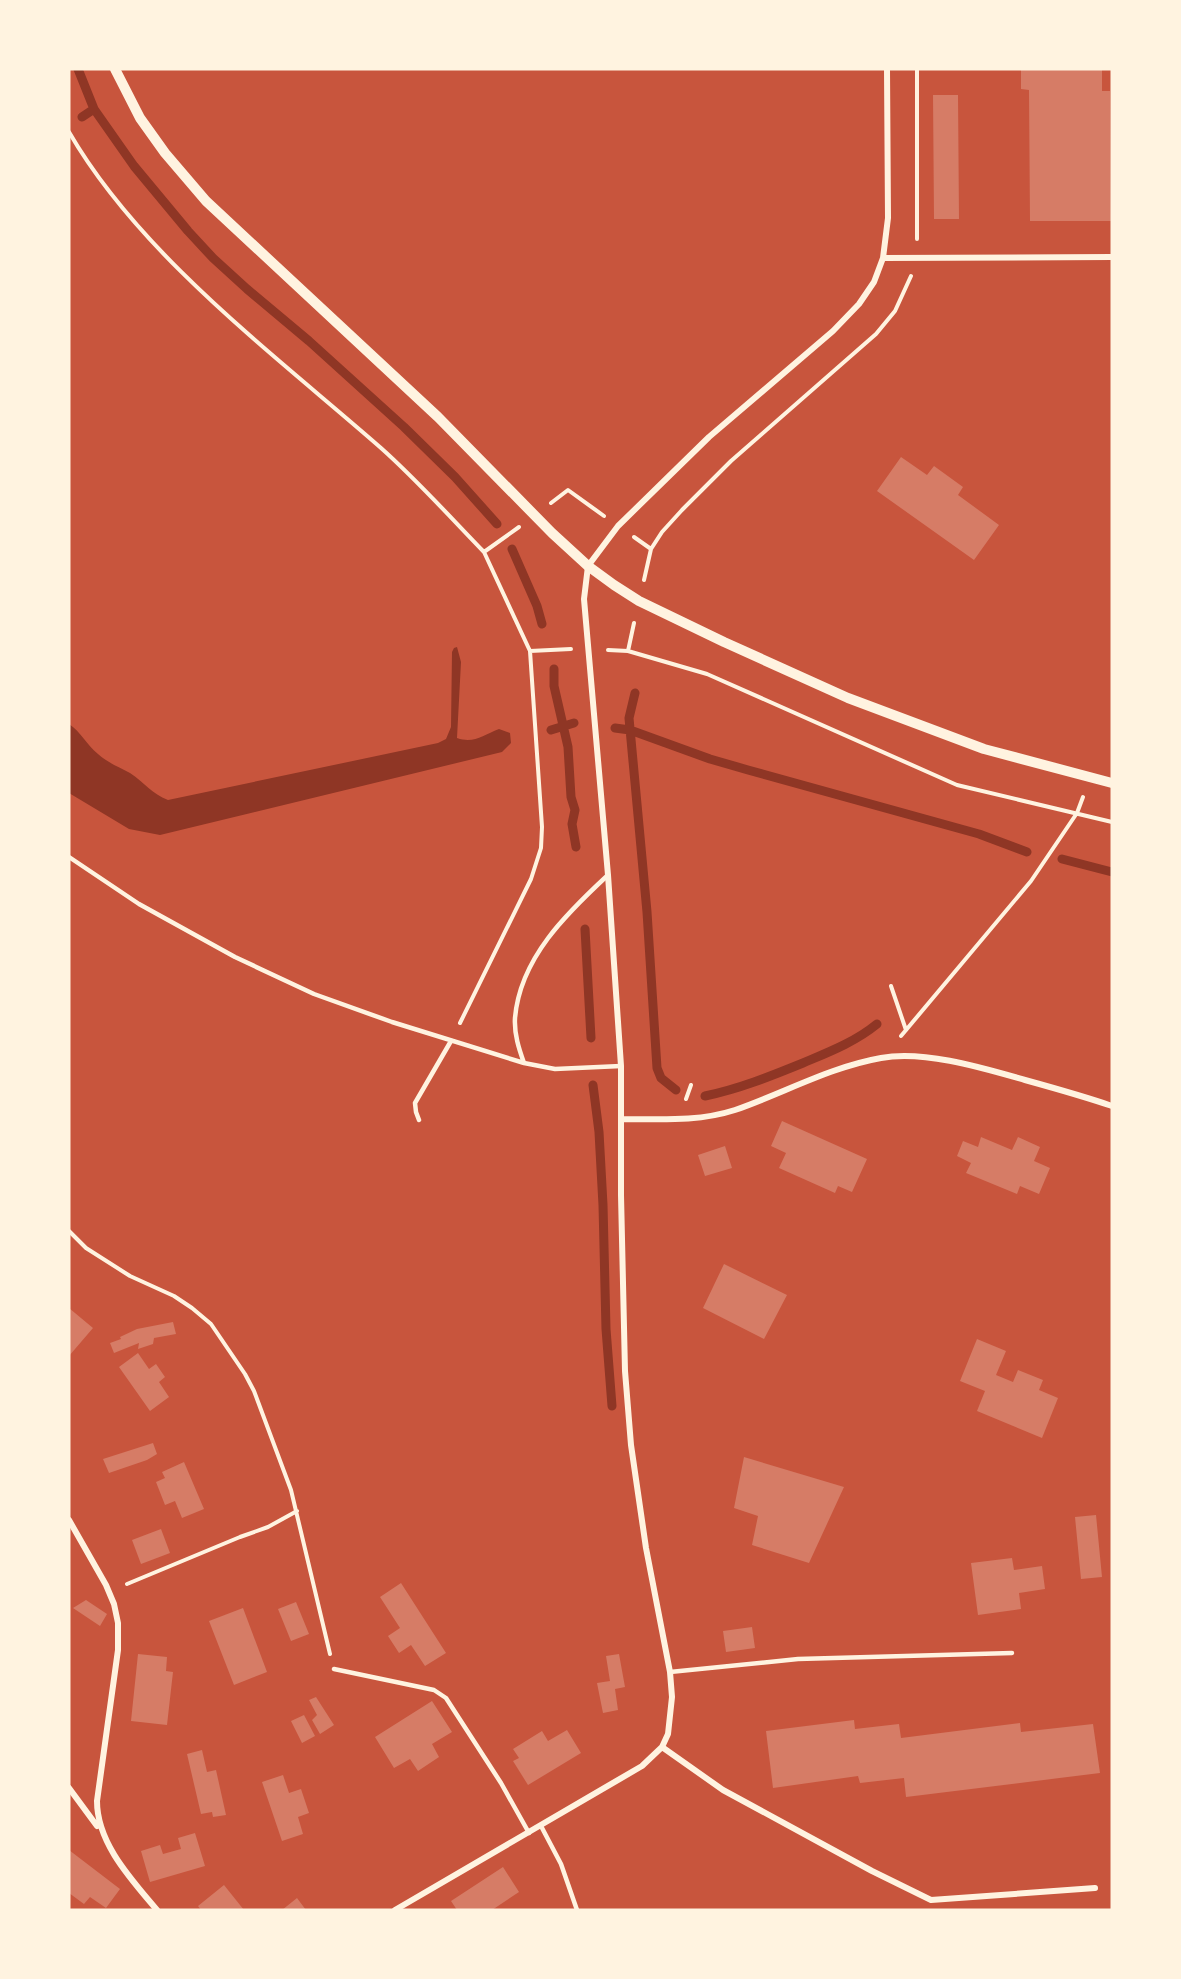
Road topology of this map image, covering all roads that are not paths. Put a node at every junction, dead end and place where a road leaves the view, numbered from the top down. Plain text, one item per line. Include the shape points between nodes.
1 (115, 69) edge
2 (887, 69) edge
3 (1112, 257) edge
4 (883, 258) junction
5 (588, 566) junction
6 (1112, 783) edge
7 (69, 856) edge
8 (608, 875) junction
9 (451, 1041) junction
10 (524, 1063) junction
11 (621, 1066) junction
12 (1112, 1106) edge
13 (622, 1119) junction
14 (419, 1120) dead end
15 (69, 1520) edge
16 (1012, 1653) dead end
17 (334, 1669) road end
18 (670, 1672) junction
19 (662, 1747) junction
20 (69, 1788) edge
21 (541, 1826) junction
22 (529, 1833) junction
23 (104, 1836) junction
24 (1095, 1888) dead end
25 (157, 1910) edge
26 (395, 1910) edge
27 (577, 1910) edge

1 - 5 street via 140,118 206,201 438,417
2 - 4 street via 888,218
3 - 4 street
4 - 5 street via 874,282 859,304 709,437 618,526
5 - 6 street via 639,601 848,698 984,748
5 - 8 street via 585,599
7 - 9 lane via 140,904 235,957 314,994
8 - 10 lane via 548,938 528,973 515,1020
8 - 11 street
9 - 10 lane
9 - 14 lane via 415,1103
10 - 11 lane via 555,1069
11 - 13 street
12 - 13 street via 964,1063 883,1057 845,1066 712,1116
13 - 18 street via 623,1302 632,1445 646,1548
15 - 23 street via 110,1592 118,1623 118,1650 97,1801 97,1817
16 - 18 lane via 798,1659
17 - 22 lane via 434,1690 446,1698
18 - 19 street via 670,1720
19 - 21 street via 642,1766
19 - 24 street via 723,1790 932,1900
20 - 23 street
21 - 22 street
21 - 27 lane via 561,1864
22 - 26 street
23 - 25 street via 129,1877

